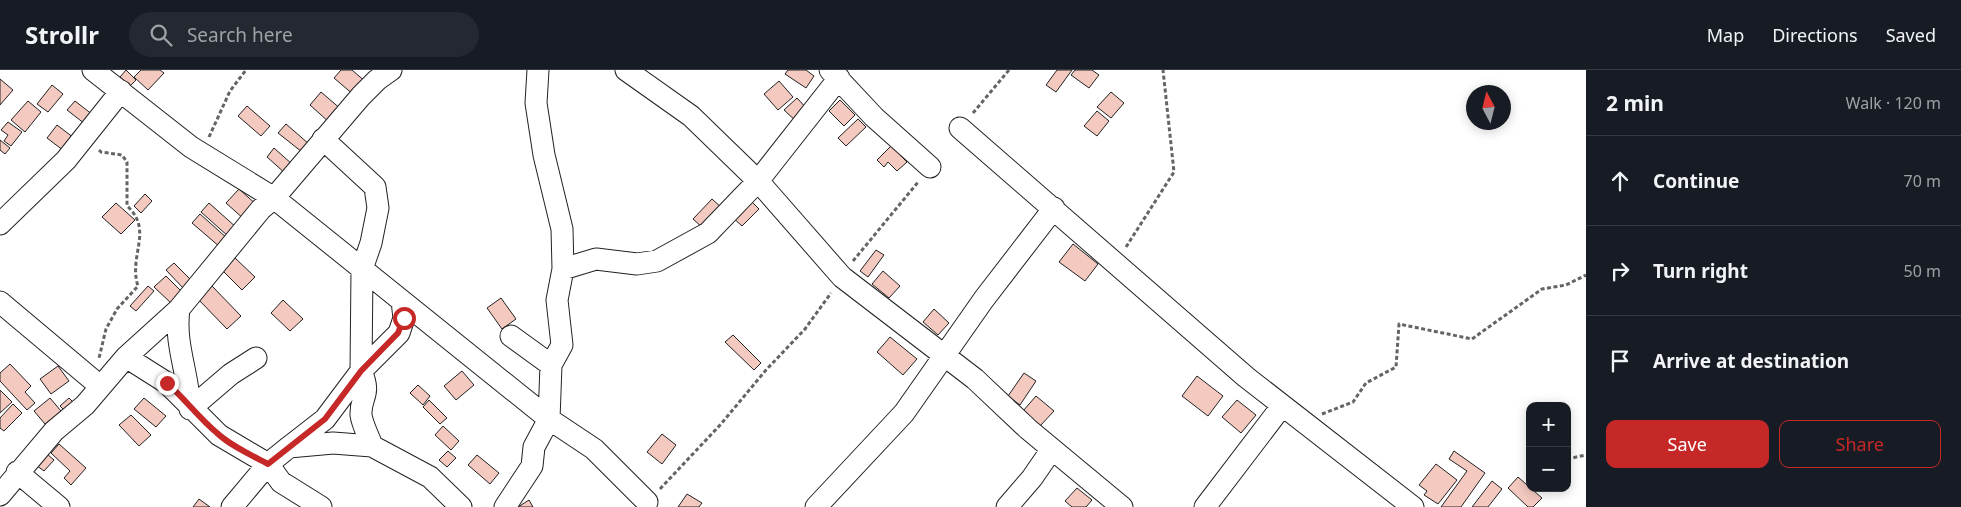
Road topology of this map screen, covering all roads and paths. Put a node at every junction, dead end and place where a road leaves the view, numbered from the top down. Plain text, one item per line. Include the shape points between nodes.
1 (93, 70) edge
2 (246, 70) edge
3 (391, 70) edge
4 (538, 70) edge
5 (626, 70) edge
6 (1163, 70) edge
7 (835, 74) edge
8 (121, 91) junction
9 (960, 128) dead end
10 (86, 135) junction
11 (323, 139) junction
12 (191, 147) junction
13 (930, 168) dead end
14 (758, 181) junction
15 (274, 198) junction
16 (1054, 208) junction
17 (0, 224) edge
18 (1116, 262) junction
19 (362, 269) junction
20 (563, 269) junction
21 (1586, 275) edge
22 (402, 301) junction
23 (0, 302) edge
24 (179, 309) junction
25 (511, 336) dead end
26 (944, 355) junction
27 (126, 357) junction
28 (256, 358) dead end
29 (551, 366) junction
30 (361, 371) junction
31 (96, 383) junction
32 (1282, 406) junction
33 (190, 410) junction
34 (549, 419) junction
35 (1304, 422) junction
36 (372, 446) junction
37 (289, 447) junction
38 (1052, 449) junction
39 (1586, 455) edge
40 (1571, 458) edge
41 (268, 464) junction
42 (17, 472) junction
43 (0, 494) edge
44 (647, 502) dead end
45 (59, 507) edge
46 (232, 507) edge
47 (321, 507) edge
48 (461, 507) edge
49 (505, 507) edge
50 (816, 507) edge
51 (1007, 507) edge
52 (1122, 507) edge
53 (1205, 507) edge
54 (1413, 507) edge

1 - 8 street
2 - 12 path via 230,91 209,138
3 - 11 street via 376,80
4 - 20 street via 536,103 544,155 562,228
5 - 14 street via 691,116
6 - 18 path via 1174,172
7 - 13 street via 874,117
7 - 14 street
8 - 10 street
8 - 12 street
9 - 16 street
10 - 17 street via 66,160
10 - 31 path via 101,152 122,155 127,162 127,206 137,215 140,224 135,276 138,286 117,309 106,329
11 - 15 street
11 - 19 street via 375,187 378,208
12 - 15 street
14 - 20 street via 708,233 657,261 637,264 596,259
14 - 26 street via 842,277
15 - 19 street
15 - 24 street via 261,209
16 - 18 street
16 - 26 street
18 - 32 street
19 - 22 street
19 - 30 street
20 - 29 street via 556,300 562,345
21 - 35 path via 1566,286 1542,289 1472,339 1399,324 1396,367 1366,383 1353,402
22 - 30 street via 404,318 398,333
22 - 34 street
23 - 31 street
24 - 27 street
24 - 33 street via 177,326
25 - 29 street
26 - 38 street
26 - 50 street via 904,413
27 - 31 street
27 - 33 street via 167,383 184,399
28 - 33 street via 231,374
29 - 34 street
30 - 36 street via 367,393 361,415
30 - 37 street via 325,419
31 - 42 street
32 - 35 street
32 - 53 street
33 - 41 street via 219,435
34 - 44 street via 594,449
34 - 49 street via 534,447 532,466
35 - 54 street
36 - 37 street via 334,443
36 - 48 street via 434,474
37 - 41 street
38 - 51 street
38 - 52 street
39 - 40 path
41 - 46 street
41 - 47 street via 281,482
42 - 43 street
42 - 45 street

